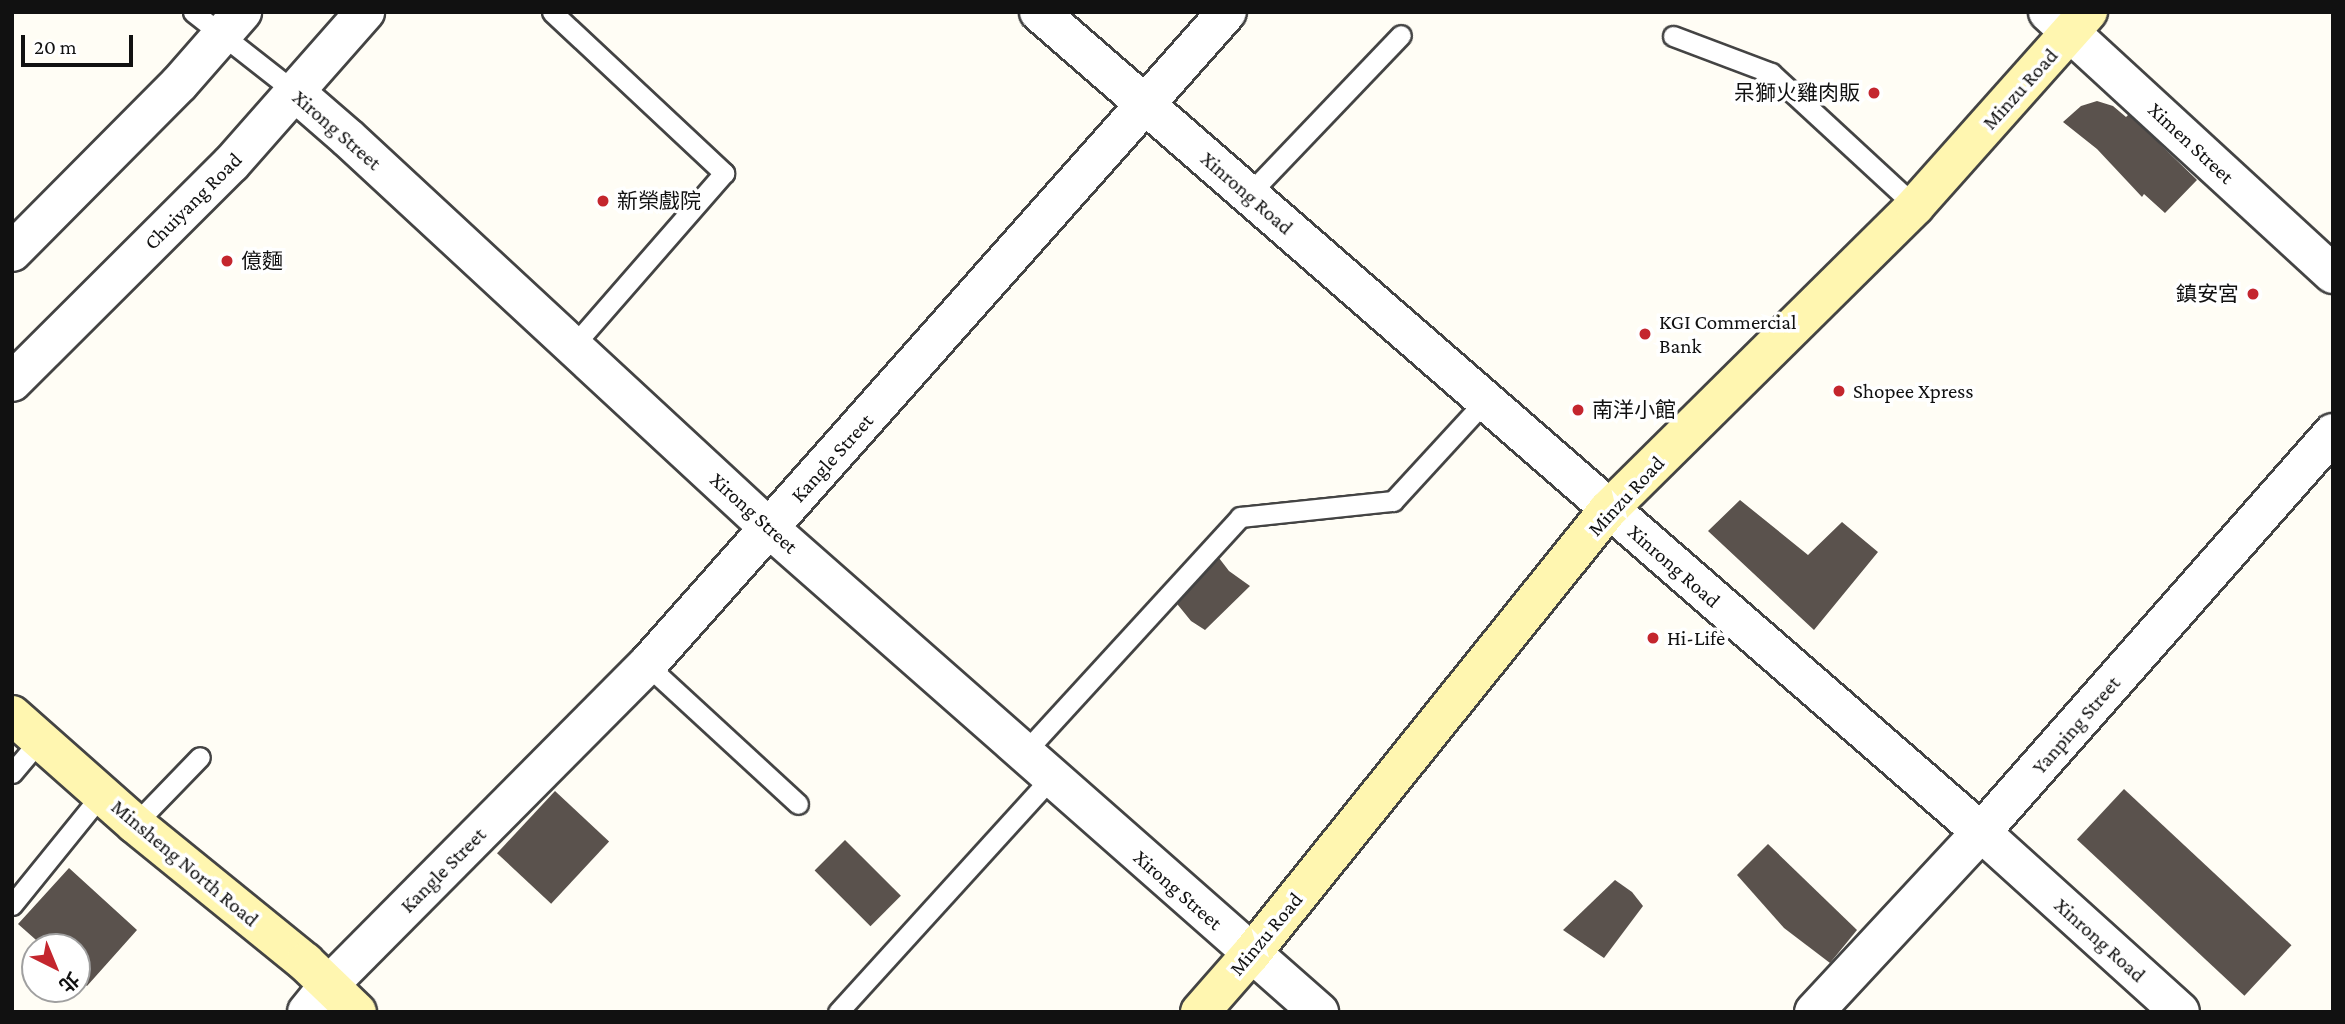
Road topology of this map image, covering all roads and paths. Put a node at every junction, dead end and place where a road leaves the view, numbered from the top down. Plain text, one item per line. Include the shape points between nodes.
1 (365, 12) edge
2 (552, 12) edge
3 (1039, 12) edge
4 (1227, 12) edge
5 (2069, 19) edge
6 (219, 20) edge
7 (1401, 35) dead end
8 (1673, 36) dead end
9 (295, 92) junction
10 (1146, 106) junction
11 (1248, 195) junction
12 (1915, 206) junction
13 (12, 252) edge
14 (2333, 274) edge
15 (573, 346) junction
16 (12, 382) edge
17 (1485, 401) junction
18 (2333, 433) edge
19 (1608, 510) junction
20 (769, 528) junction
21 (647, 665) junction
22 (12, 715) edge
23 (40, 740) junction
24 (200, 757) dead end
25 (1038, 765) junction
26 (12, 773) edge
27 (102, 794) junction
28 (798, 804) dead end
29 (135, 824) junction
30 (1981, 832) junction
31 (12, 905) edge
32 (1251, 954) junction
33 (318, 998) edge
34 (357, 1012) edge
35 (838, 1012) edge
36 (1200, 1012) edge
37 (1319, 1012) edge
38 (1814, 1012) edge
39 (2180, 1012) edge

1 - 9 street, Chuiyang Road
2 - 15 lane via 724,173
3 - 10 street, Xinrong Road
4 - 10 street, Kangle Street
5 - 12 main road, Minzu Road
5 - 14 street, Ximen Street
6 - 9 lane, Xirong Street
6 - 13 street via 178,85
7 - 11 lane
8 - 12 lane via 1771,73
9 - 15 street, Xirong Street
9 - 16 street, Chuiyang Road via 231,164
10 - 11 street, Xinrong Road
10 - 20 street, Kangle Street
11 - 17 street, Xinrong Road
12 - 19 main road, Minzu Road
15 - 20 street, Xirong Street
17 - 19 street, Xinrong Road
17 - 25 lane via 1393,501 1240,517
18 - 30 street, Yanping Street
19 - 30 street, Xinrong Road
19 - 32 main road, Minzu Road
20 - 21 street, Kangle Street
20 - 25 street, Xirong Street
21 - 28 lane
21 - 33 street, Kangle Street
22 - 23 main road, Minsheng North Road
23 - 26 lane
23 - 27 main road, Minsheng North Road
24 - 29 lane
25 - 32 street, Xirong Street
25 - 35 lane
27 - 29 main road, Minsheng North Road
27 - 31 lane
29 - 33 main road, Minsheng North Road
30 - 38 street, Yanping Street
30 - 39 street, Xinrong Road
32 - 36 main road, Minzu Road
32 - 37 street, Xirong Street
33 - 34 main road, Minsheng North Road

